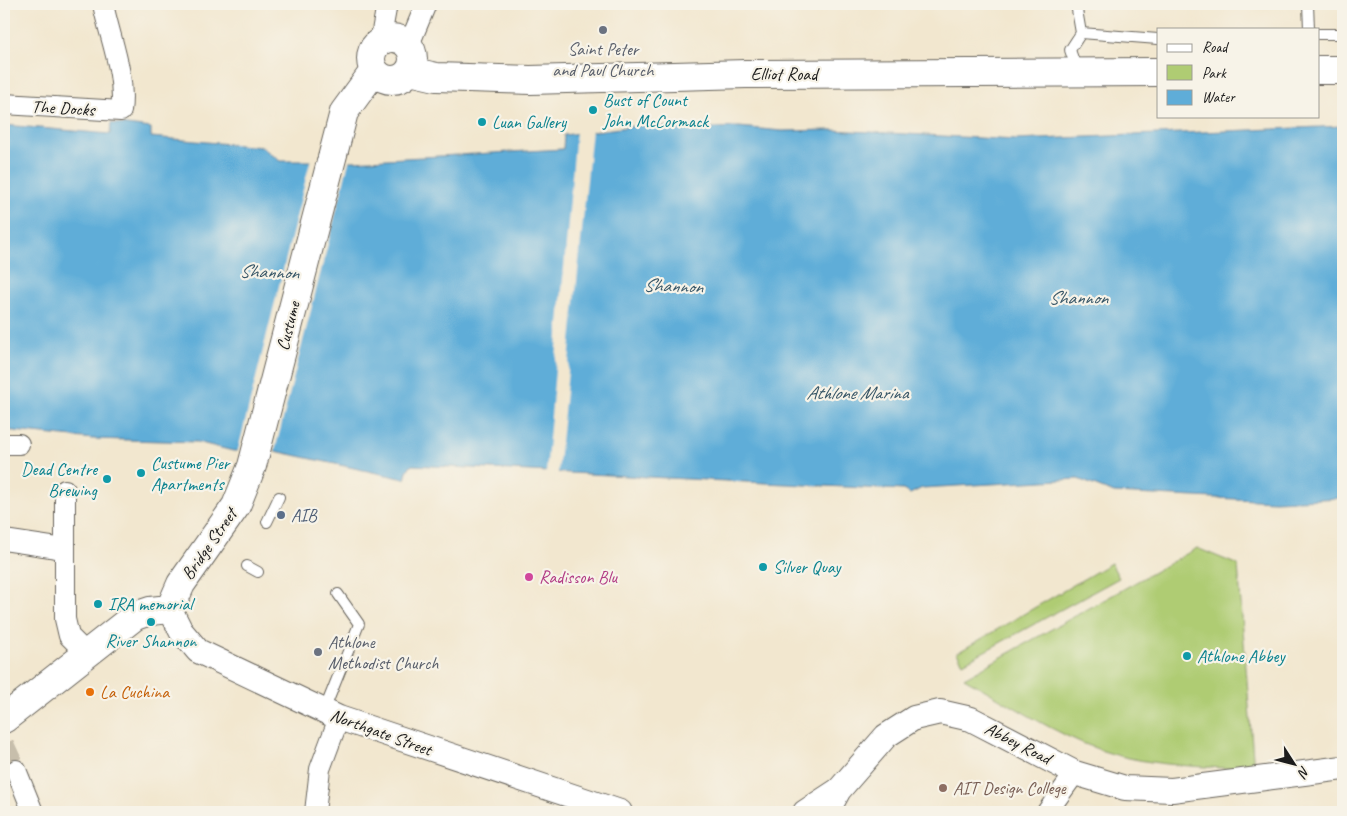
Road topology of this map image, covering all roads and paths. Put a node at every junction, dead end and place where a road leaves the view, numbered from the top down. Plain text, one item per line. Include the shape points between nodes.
1 (103, 4) edge
2 (387, 4) edge
3 (426, 4) edge
4 (1076, 4) edge
5 (1308, 4) edge
6 (1309, 28) edge
7 (1081, 33) junction
8 (1320, 34) edge
9 (1343, 34) edge
10 (1157, 40) edge
11 (380, 42) junction
12 (410, 58) junction
13 (1320, 70) edge
14 (1343, 70) edge
15 (374, 71) junction
16 (1157, 72) edge
17 (1078, 73) junction
18 (4, 104) edge
19 (248, 478) joint
20 (66, 490) dead end
21 (279, 497) dead end
22 (267, 522) dead end
23 (4, 540) edge
24 (64, 549) junction
25 (247, 566) dead end
26 (258, 572) dead end
27 (338, 594) dead end
28 (170, 609) junction
29 (86, 654) junction
30 (332, 715) junction
31 (4, 719) edge
32 (1343, 768) edge
33 (16, 770) tunnel mouth
34 (1075, 773) junction
35 (839, 790) junction
36 (33, 812) edge
37 (315, 812) edge
38 (620, 812) edge
39 (805, 812) edge
40 (827, 812) edge
41 (1047, 812) edge

1 - 18 street, The Docks via 121,81 121,111
2 - 11 street
3 - 12 street
4 - 7 lane
5 - 6 lane
7 - 10 lane
7 - 17 lane via 1070,50
8 - 9 lane
11 - 12 main road via 392,38
11 - 15 main road via 371,58
12 - 15 main road via 399,80 392,81
12 - 17 main road, Elliot Road via 436,77 488,80 756,74
13 - 14 main road
15 - 19 main road, Custume via 344,112
16 - 17 main road, Elliot Road
19 - 28 main road, Bridge Street via 236,506 181,584
20 - 24 street
21 - 22 lane
23 - 24 street
24 - 29 street via 65,619 69,636
25 - 26 lane
27 - 30 lane via 359,624
28 - 29 main road via 135,616
28 - 30 street, Northgate Street via 181,631 198,651
29 - 31 main road
30 - 37 street
30 - 38 street, Northgate Street
32 - 34 street, Abbey Road via 1172,790 1125,788
33 - 36 street
34 - 35 street, Abbey Road via 971,719 940,712 914,718 898,728 874,748
34 - 41 street
35 - 39 street, Abbey Road
35 - 40 street, Abbey Road

